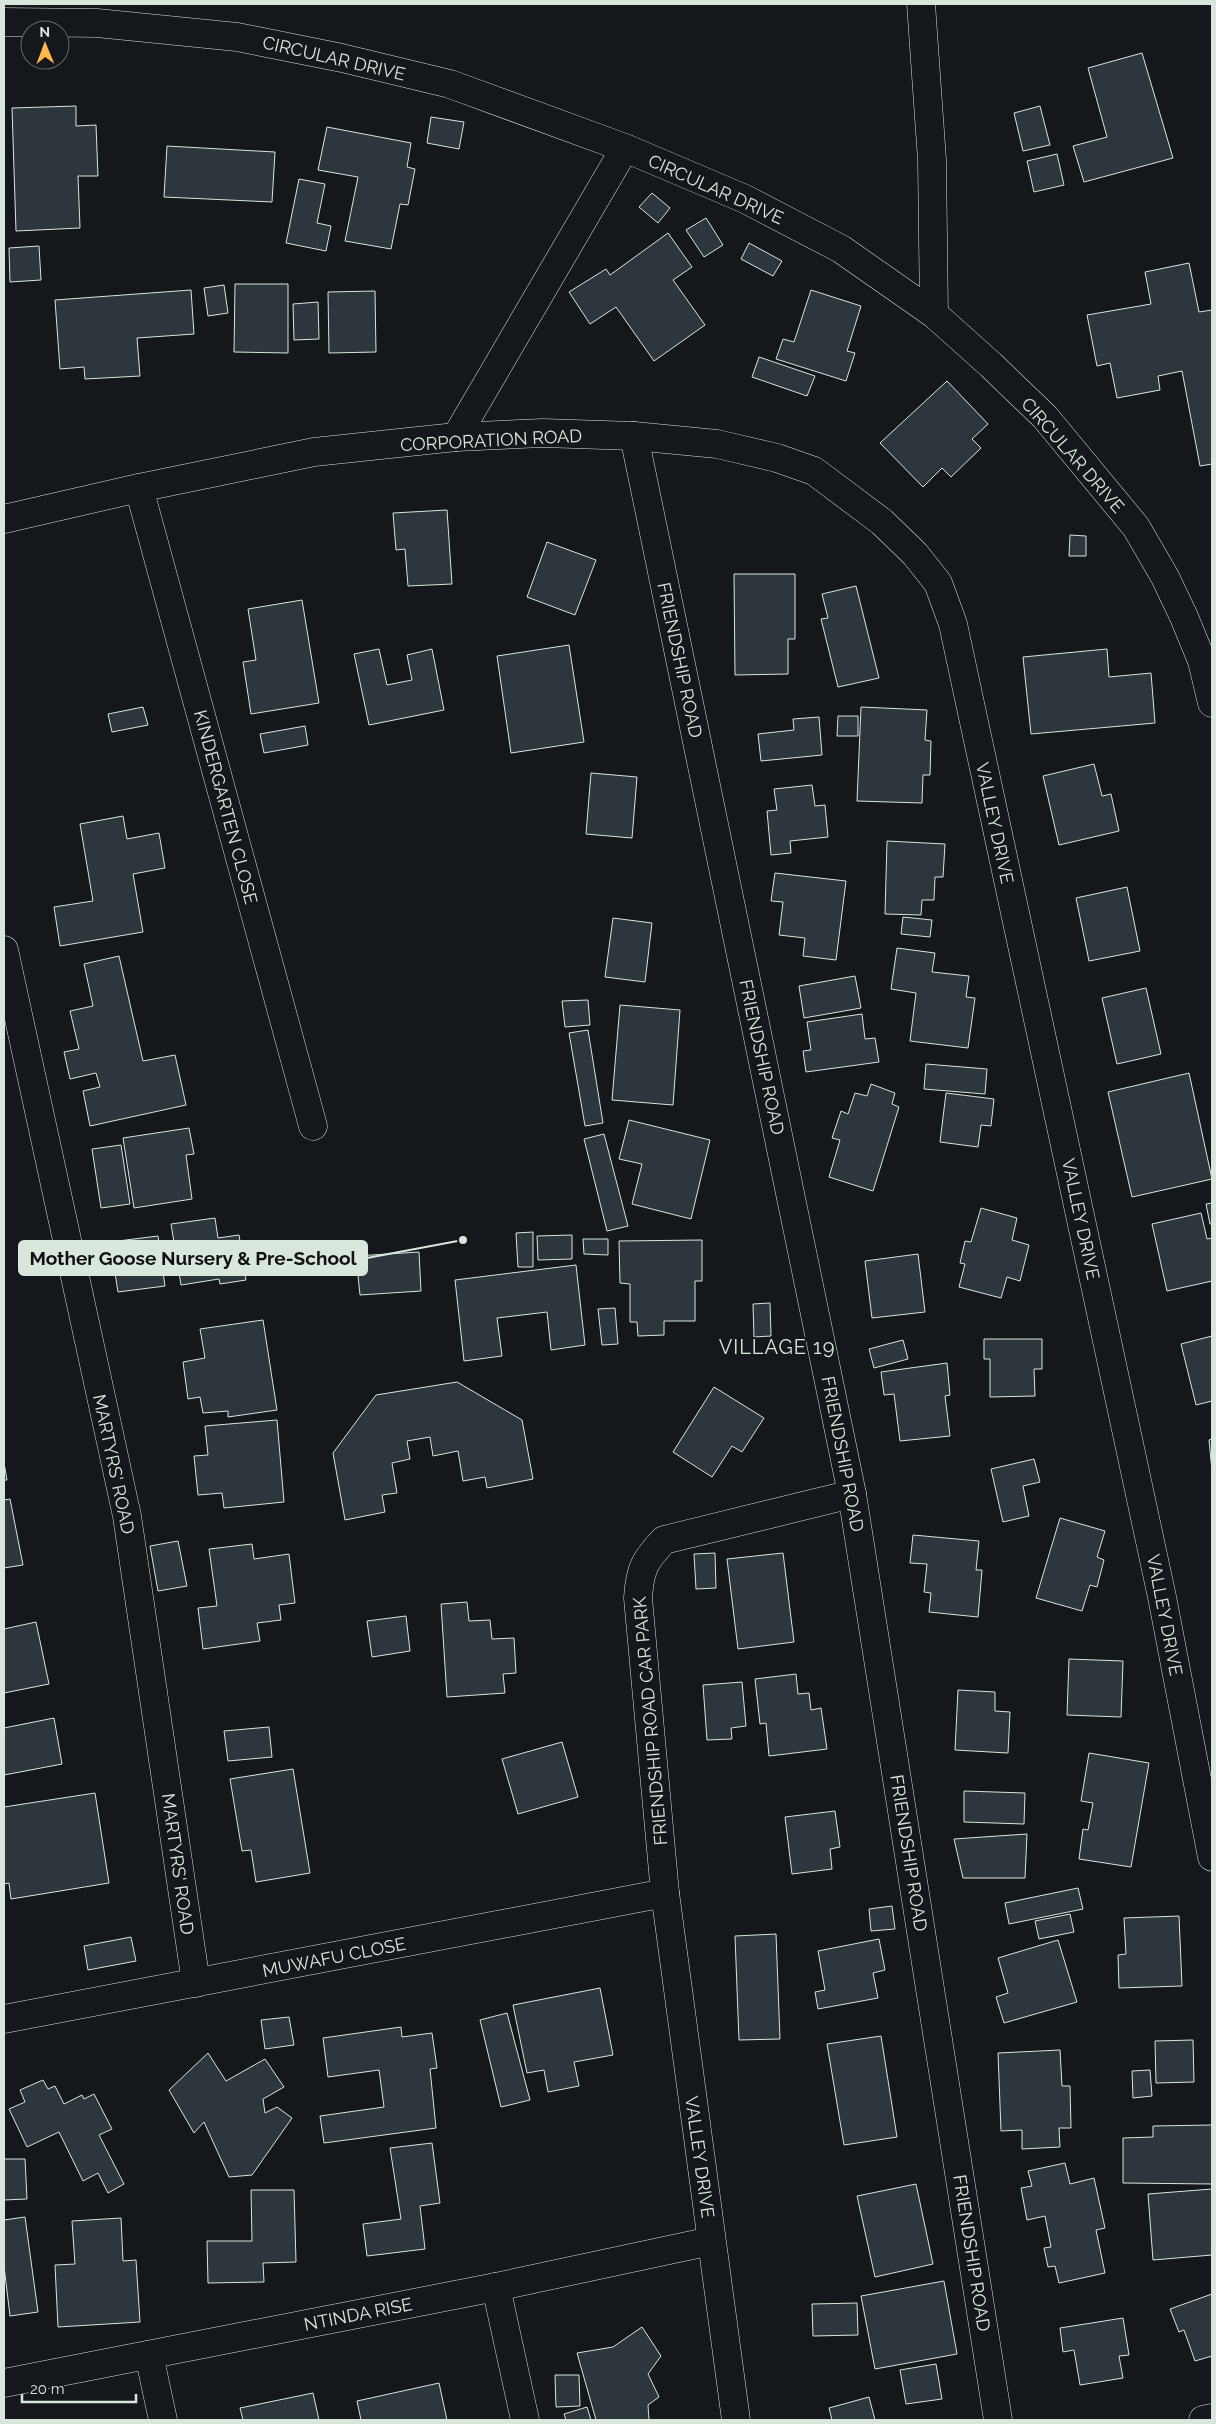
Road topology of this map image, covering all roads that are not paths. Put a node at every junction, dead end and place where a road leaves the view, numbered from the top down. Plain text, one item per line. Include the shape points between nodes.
1 (921, 4) edge
2 (4, 22) edge
3 (625, 148) junction
4 (934, 314) junction
5 (634, 436) junction
6 (456, 438) junction
7 (139, 488) junction
8 (4, 519) edge
9 (938, 583) joint
10 (1212, 703) edge
11 (4, 950) edge
12 (313, 1126) dead end
13 (852, 1494) junction
14 (1207, 1802) edge
15 (1212, 1857) edge
16 (665, 1893) junction
17 (196, 1983) junction
18 (4, 2019) edge
19 (711, 2241) junction
20 (496, 2287) junction
21 (150, 2355) junction
22 (4, 2383) edge
23 (1212, 2418) edge
24 (163, 2420) edge
25 (525, 2420) edge
26 (736, 2420) edge
27 (998, 2420) edge
28 (1203, 2420) edge

1 - 4 street via 932,160
2 - 3 street, CIRCULAR DRIVE via 97,23 237,37 342,58 450,84
3 - 4 street, CIRCULAR DRIVE via 745,199 841,249
3 - 6 street
4 - 10 street, CIRCULAR DRIVE via 1044,416 1136,527 1184,617 1202,661
5 - 6 street, CORPORATION ROAD via 543,433
5 - 9 street, CORPORATION ROAD via 717,444 777,458 814,471 882,522 915,554
5 - 13 street, FRIENDSHIP ROAD
6 - 7 street, CORPORATION ROAD via 314,452
7 - 8 street, CORPORATION ROAD
7 - 12 street, KINDERGARTEN CLOSE
9 - 14 street, VALLEY DRIVE via 953,624
11 - 17 street, MARTYRS' ROAD via 127,1516
13 - 16 street, FRIENDSHIP ROAD CAR PARK via 664,1540 646,1559 639,1580 638,1598
13 - 27 street, FRIENDSHIP ROAD
14 - 15 street, VALLEY DRIVE
16 - 17 street, MUWAFU CLOSE
16 - 19 street, VALLEY DRIVE
17 - 18 street, MUWAFU CLOSE
19 - 20 street, NTINDA RISE
19 - 26 street, VALLEY DRIVE
20 - 21 street, NTINDA RISE
20 - 25 street
21 - 22 street, NTINDA RISE
21 - 24 street
23 - 28 street

